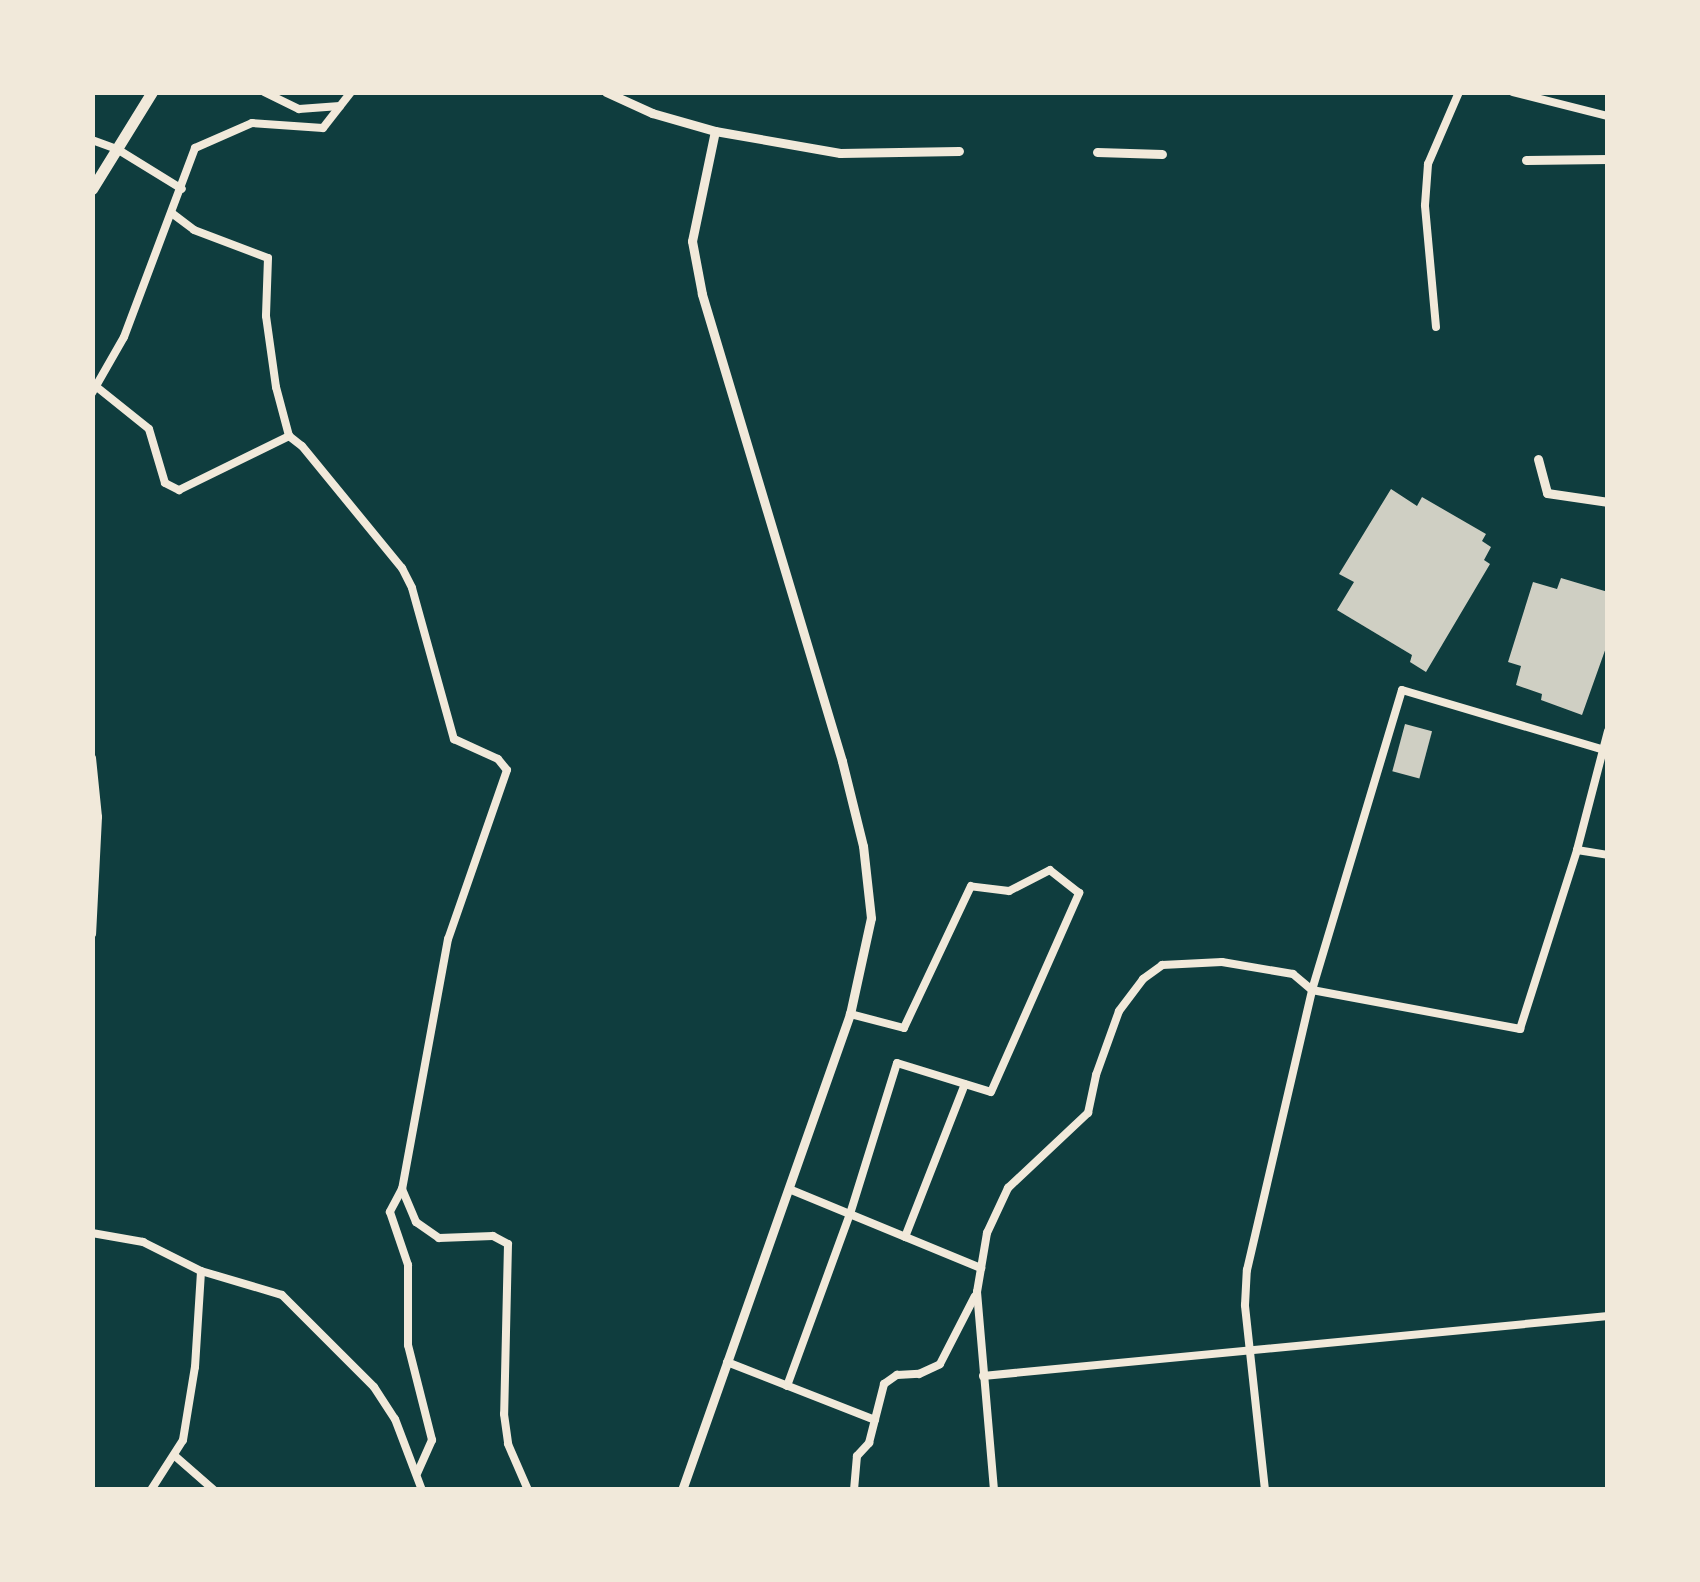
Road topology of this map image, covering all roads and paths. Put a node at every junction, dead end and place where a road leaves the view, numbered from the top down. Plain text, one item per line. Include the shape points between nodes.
1 (152, 92) edge
2 (264, 92) edge
3 (350, 92) edge
4 (606, 92) edge
5 (1459, 92) edge
6 (1513, 92) edge
7 (340, 106) junction
8 (1608, 116) edge
9 (714, 132) junction
10 (92, 140) edge
11 (117, 148) junction
12 (959, 151) dead end
13 (1097, 152) dead end
14 (1162, 154) dead end
15 (1608, 159) edge
16 (1526, 160) dead end
17 (92, 188) edge
18 (182, 189) junction
19 (173, 214) junction
20 (1436, 326) dead end
21 (95, 391) edge
22 (290, 436) junction
23 (1538, 459) dead end
24 (1608, 502) edge
25 (1608, 731) edge
26 (1601, 749) junction
27 (92, 758) edge
28 (1577, 850) junction
29 (1608, 855) edge
30 (92, 934) edge
31 (1312, 990) junction
32 (850, 1014) junction
33 (964, 1084) junction
34 (402, 1189) junction
35 (788, 1189) junction
36 (850, 1214) junction
37 (92, 1233) edge
38 (905, 1237) junction
39 (981, 1268) junction
40 (200, 1271) junction
41 (977, 1292) junction
42 (1608, 1316) edge
43 (1252, 1351) junction
44 (727, 1362) junction
45 (982, 1376) junction
46 (787, 1386) junction
47 (875, 1420) junction
48 (175, 1456) junction
49 (417, 1473) junction
50 (151, 1490) edge
51 (214, 1490) edge
52 (422, 1490) edge
53 (528, 1490) edge
54 (682, 1490) edge
55 (854, 1490) edge
56 (994, 1490) edge
57 (1265, 1490) edge

1 - 11 highway
2 - 7 street via 298,109
3 - 7 street
4 - 9 street
5 - 20 street via 1428,164
6 - 8 street
7 - 18 street via 323,128 252,123 229,130 196,148
9 - 12 street via 840,153
9 - 32 street via 692,241 702,294 863,846 871,918
10 - 11 street
11 - 17 highway
11 - 18 street
13 - 14 street
15 - 16 street
18 - 19 street
19 - 21 street
19 - 22 street via 194,230 268,258 266,316
21 - 22 street via 148,429 164,482 179,490
22 - 34 street via 402,568 454,739 508,770 448,939
23 - 24 street via 1547,493
25 - 26 street
26 - 28 street
26 - 31 street via 1402,690
27 - 30 street via 98,817
28 - 29 street
28 - 31 street via 1520,1029
31 - 39 street via 1293,974 1222,962 1162,966 1143,980 1119,1011 1088,1113 1008,1188 987,1234
31 - 43 street via 1247,1270
32 - 33 street via 904,1028 971,886 1009,891 1050,870 1079,893 991,1092
32 - 35 street
33 - 36 street via 897,1063
33 - 38 street
34 - 49 street via 390,1212 408,1265 408,1345 432,1440
34 - 53 street via 416,1222 439,1238 493,1236 508,1244 504,1414 508,1444
35 - 36 street
35 - 44 street
36 - 38 street
36 - 46 street
37 - 40 street via 144,1242
38 - 39 street
39 - 41 street
40 - 48 street via 195,1366
40 - 49 street via 282,1294 374,1386 396,1419
41 - 45 street
41 - 47 street via 940,1364 884,1384
42 - 43 street
43 - 45 street
43 - 57 street
44 - 46 street
44 - 54 street
45 - 56 street
46 - 47 street
47 - 55 street via 869,1443 856,1456
48 - 50 street
48 - 51 street
49 - 52 street

